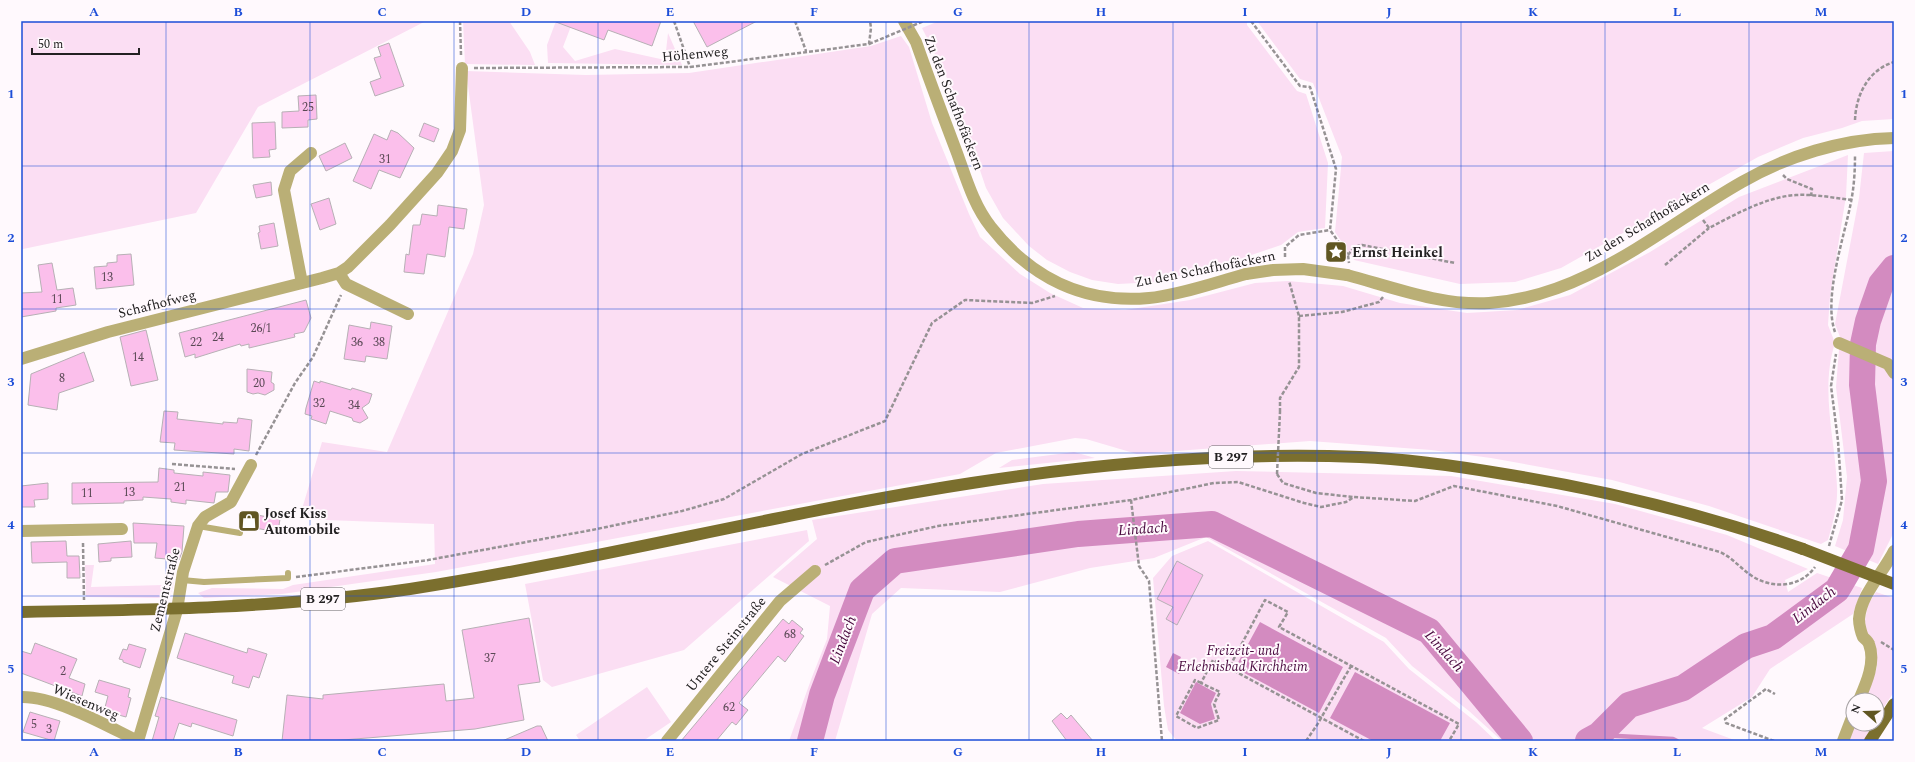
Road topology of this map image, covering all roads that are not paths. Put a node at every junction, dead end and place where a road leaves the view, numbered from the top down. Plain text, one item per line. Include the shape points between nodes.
1 (904, 21) edge
2 (462, 68) road end
3 (1894, 138) edge
4 (311, 153) dead end
5 (339, 273) junction
6 (302, 283) junction
7 (408, 314) dead end
8 (1843, 345) road end
9 (21, 359) edge
10 (1894, 373) edge
11 (249, 468) road end
12 (198, 526) junction
13 (122, 529) dead end
14 (21, 531) edge
15 (240, 533) dead end
16 (1894, 551) edge
17 (815, 571) road end
18 (288, 575) road end
19 (182, 580) junction
20 (1894, 584) edge
21 (177, 610) junction
22 (21, 612) edge
23 (1863, 692) edge
24 (21, 697) edge
25 (1894, 704) edge
26 (1894, 718) edge
27 (138, 741) edge
28 (667, 741) edge
29 (1870, 741) edge
30 (1879, 741) edge

1 - 3 street, Zu den Schafhofäckern, bridge via 916,42 973,194 990,227 1035,270 1089,295 1150,298 1246,274 1303,269 1347,275 1454,301 1487,303 1539,295 1589,275 1742,182 1778,165 1839,145
2 - 5 street, Schafhofweg via 460,130 452,152 390,225
4 - 6 street via 290,171 284,190
5 - 6 street, Schafhofweg
5 - 7 street via 346,284
6 - 9 street, Schafhofweg via 108,332
8 - 10 street via 1888,364
11 - 12 street via 231,502 205,517
12 - 15 lane
12 - 19 street, Zementstraße
13 - 14 street
16 - 23 street via 1862,606 1859,620 1862,635 1869,644 1871,660 1869,678
17 - 28 street, Untere Steinstraße via 780,601
18 - 19 lane via 226,581
19 - 21 street, Zementstraße
20 - 21 main road, B 297, bridge via 1758,533 1601,491 1419,462 1268,455 1132,463 971,483 787,516 540,566 406,589 298,602
21 - 22 main road, B 297
21 - 27 street, Zementstraße
24 - 27 street, Wiesenweg via 32,696 75,711
25 - 29 main road
26 - 30 main road

